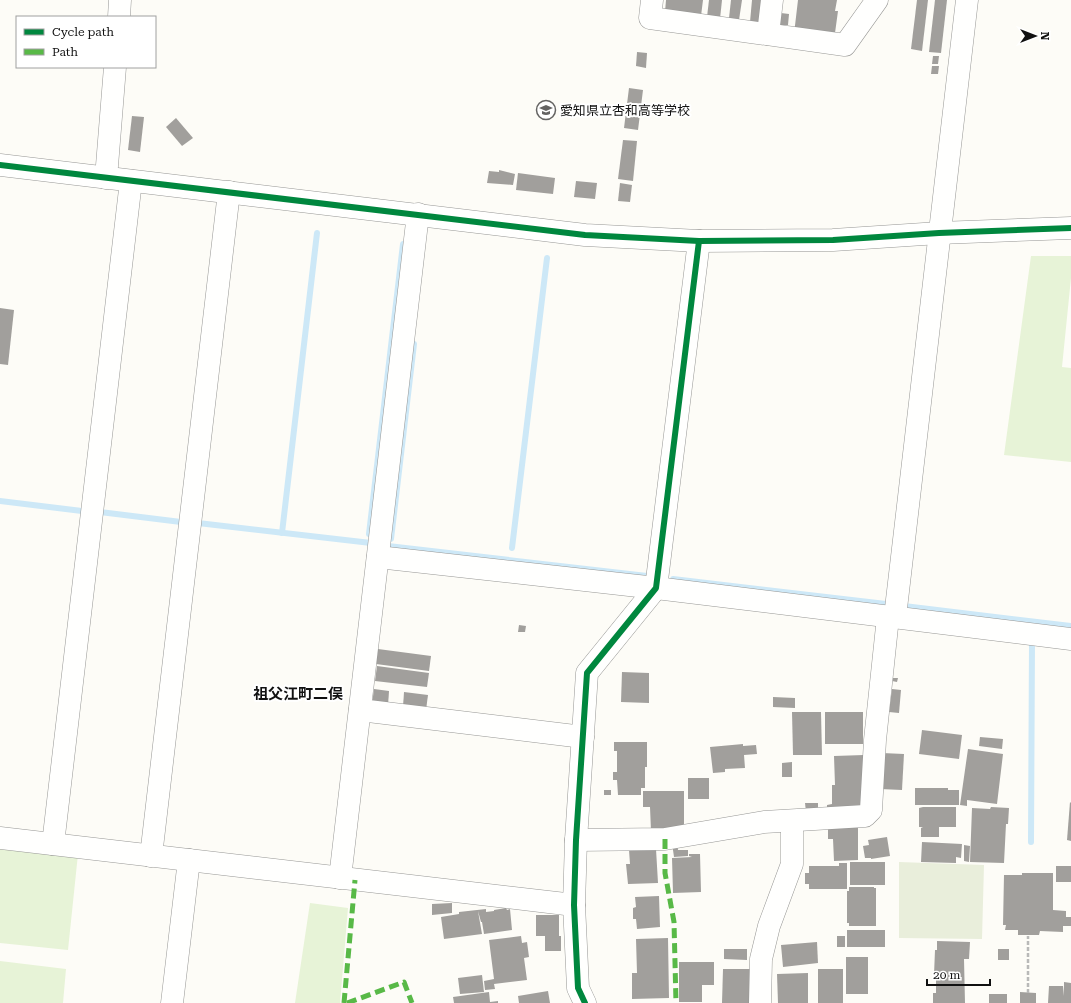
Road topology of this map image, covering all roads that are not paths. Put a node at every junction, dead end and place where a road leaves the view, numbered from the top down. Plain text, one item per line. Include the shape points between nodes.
1 (120, 0) edge
2 (652, 0) edge
3 (772, 0) edge
4 (876, 0) edge
5 (967, 0) edge
6 (118, 16) edge
7 (768, 34) junction
8 (115, 68) edge
9 (0, 165) edge
10 (106, 178) junction
11 (131, 181) junction
12 (229, 192) junction
13 (418, 214) junction
14 (1071, 228) edge
15 (939, 233) junction
16 (698, 240) junction
17 (378, 557) junction
18 (656, 588) junction
19 (892, 617) junction
20 (1071, 639) edge
21 (360, 710) junction
22 (583, 736) junction
23 (792, 821) junction
24 (0, 838) edge
25 (576, 840) junction
26 (53, 844) junction
27 (151, 856) junction
28 (189, 860) junction
29 (340, 878) junction
30 (574, 905) junction
31 (172, 1003) edge
32 (585, 1003) edge
33 (760, 1003) edge

1 - 6 street
2 - 7 street via 650,18
3 - 7 street
4 - 7 street via 845,45
5 - 15 street
8 - 10 street
9 - 10 street
10 - 11 street
11 - 12 street
11 - 26 street
12 - 13 street
12 - 27 street
13 - 16 street via 585,235
13 - 17 street
14 - 15 street
15 - 16 street via 834,240
15 - 19 street
16 - 18 street
17 - 18 street
17 - 21 street
18 - 19 street
18 - 22 street via 587,673
19 - 20 street
19 - 23 street via 875,740 871,810 865,816
21 - 22 street
21 - 29 street
22 - 25 street
23 - 25 street via 764,822 665,839
23 - 33 street via 792,864 769,926 762,959
24 - 26 street
25 - 30 street
26 - 27 street
27 - 28 street
28 - 29 street
28 - 31 street
29 - 30 street
30 - 32 street via 578,988

